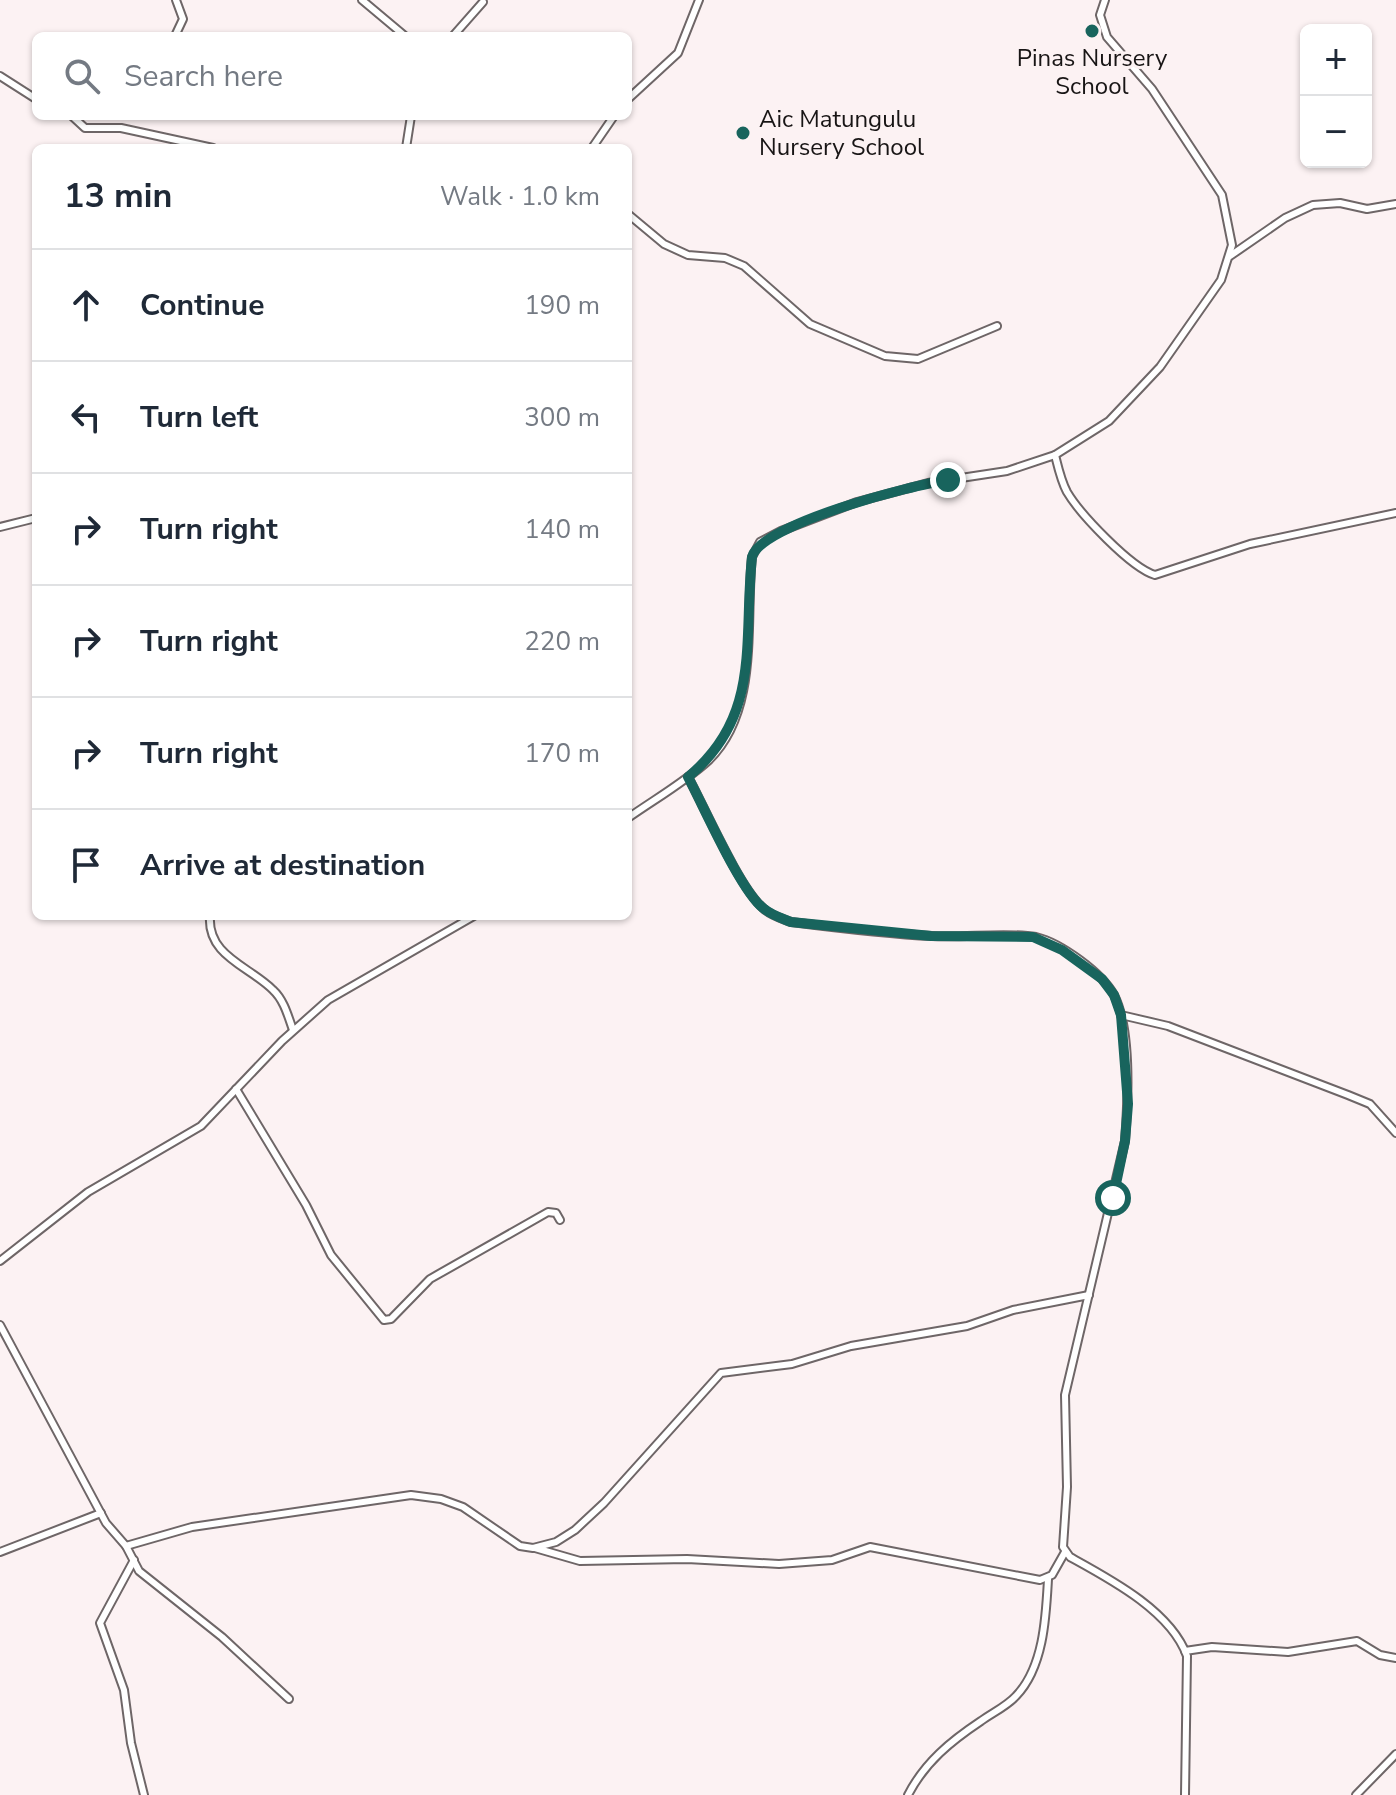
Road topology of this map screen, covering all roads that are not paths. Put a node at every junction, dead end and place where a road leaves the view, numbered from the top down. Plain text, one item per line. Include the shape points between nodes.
1 (176, 0) edge
2 (362, 0) edge
3 (699, 0) edge
4 (1105, 0) edge
5 (483, 2) dead end
6 (177, 32) edge
7 (400, 32) edge
8 (457, 32) edge
9 (0, 76) edge
10 (632, 95) edge
11 (32, 96) edge
12 (76, 120) edge
13 (410, 120) edge
14 (611, 120) edge
15 (195, 144) edge
16 (407, 144) edge
17 (595, 144) edge
18 (1396, 204) edge
19 (632, 217) edge
20 (1230, 256) junction
21 (997, 326) dead end
22 (1055, 455) junction
23 (1396, 513) edge
24 (32, 519) edge
25 (0, 527) edge
26 (688, 777) junction
27 (632, 815) edge
28 (210, 920) edge
29 (467, 920) edge
30 (1121, 1015) junction
31 (293, 1030) junction
32 (236, 1089) junction
33 (1396, 1133) edge
34 (560, 1220) dead end
35 (0, 1261) edge
36 (1089, 1295) junction
37 (0, 1325) edge
38 (101, 1513) junction
39 (126, 1546) junction
40 (533, 1548) junction
41 (0, 1552) edge
42 (1065, 1552) junction
43 (134, 1560) junction
44 (1048, 1579) junction
45 (1185, 1651) junction
46 (1396, 1658) edge
47 (289, 1699) dead end
48 (1396, 1754) edge
49 (144, 1795) edge
50 (908, 1795) edge
51 (1185, 1795) edge
52 (1356, 1795) edge

1 - 6 street via 183,19
2 - 7 street
3 - 10 street via 678,53
4 - 20 street via 1100,15 1107,37 1152,89 1222,195 1231,230
5 - 8 street
9 - 11 street
12 - 15 street via 85,128 121,128
13 - 16 street
14 - 17 street
18 - 20 street via 1367,209 1313,205
19 - 21 street via 664,244 744,266 810,324 885,356 918,359
20 - 22 street via 1221,280 1160,367 1109,421
22 - 23 street via 1066,490 1081,510 1111,542 1155,575 1250,544
22 - 26 street via 1007,471 928,483 857,502 760,542 752,557 737,713 719,748
24 - 25 street
26 - 27 street
26 - 30 street via 753,899 773,915 791,922 931,936 1033,937 1102,979
28 - 31 street via 216,945 275,992
29 - 31 street via 350,986
30 - 33 street via 1168,1026 1370,1104
30 - 36 street via 1128,1104 1125,1141
31 - 32 street
32 - 34 street via 331,1255 384,1320 438,1273 548,1212
32 - 35 street via 187,1136 88,1192
36 - 40 street via 1013,1310 967,1326 851,1346 792,1364 721,1373 575,1530
36 - 42 street via 1065,1395
37 - 38 street
38 - 39 street
38 - 41 street
39 - 40 street via 192,1527 421,1495 463,1507
39 - 43 street
40 - 44 street via 580,1561 779,1564 832,1560 867,1547 1011,1577
42 - 44 street
42 - 45 street via 1161,1619
43 - 47 street via 145,1577
43 - 49 street via 100,1623 124,1690
44 - 50 street via 1046,1614 1027,1682 1015,1698 950,1742
45 - 46 street via 1212,1647 1288,1652 1357,1641
45 - 51 street
48 - 52 street

